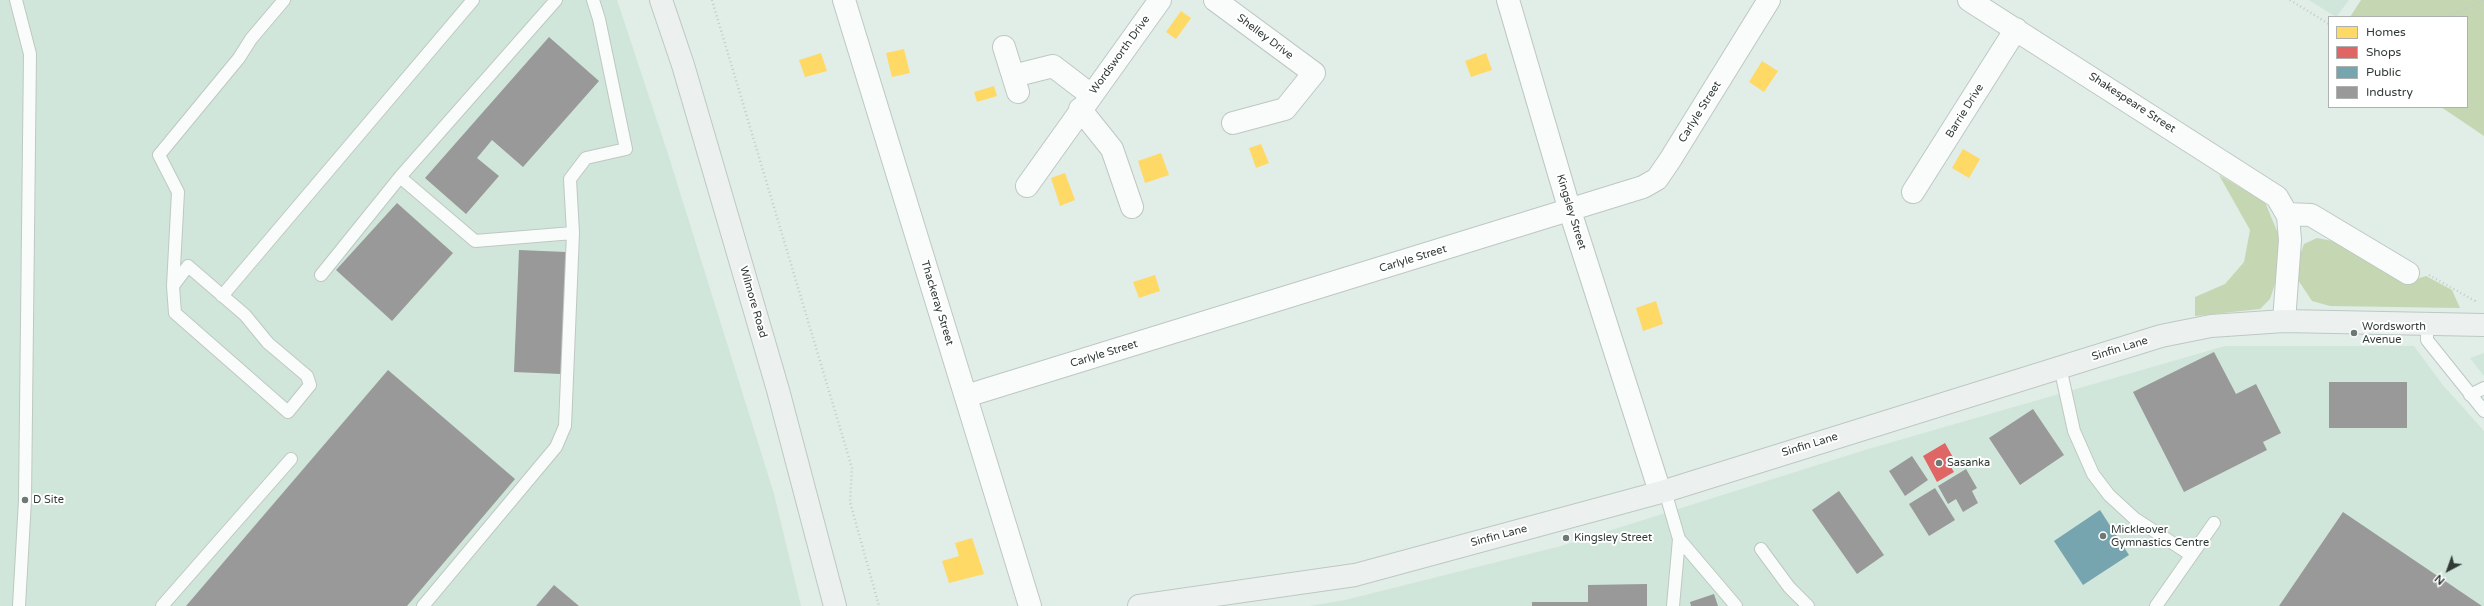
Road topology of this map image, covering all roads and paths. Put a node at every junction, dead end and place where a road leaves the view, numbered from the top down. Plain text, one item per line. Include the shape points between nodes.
1 (16, 0) edge
2 (284, 0) edge
3 (473, 0) edge
4 (556, 0) edge
5 (593, 0) edge
6 (661, 0) edge
7 (712, 0) edge
8 (844, 0) edge
9 (1160, 0) edge
10 (1215, 0) edge
11 (1508, 0) edge
12 (1769, 0) edge
13 (1969, 0) edge
14 (2290, 0) edge
15 (2484, 0) edge
16 (2448, 16) edge
17 (2328, 23) edge
18 (2016, 29) junction
19 (1004, 47) dead end
20 (1086, 102) junction
21 (1233, 123) dead end
22 (400, 177) junction
23 (1027, 186) dead end
24 (1913, 192) dead end
25 (1132, 207) dead end
26 (1570, 210) junction
27 (2287, 214) junction
28 (573, 233) junction
29 (2408, 273) joint
30 (321, 275) dead end
31 (173, 286) junction
32 (222, 296) junction
33 (2475, 301) dead end
34 (2284, 321) junction
35 (2427, 323) junction
36 (2484, 325) edge
37 (2060, 367) junction
38 (2484, 388) edge
39 (2470, 395) junction
40 (966, 396) junction
41 (2484, 410) edge
42 (291, 459) dead end
43 (1662, 492) junction
44 (2214, 523) dead end
45 (1679, 539) junction
46 (1761, 549) dead end
47 (2191, 555) junction
48 (1170, 604) edge
49 (19, 606) edge
50 (162, 606) edge
51 (424, 606) edge
52 (835, 606) edge
53 (879, 606) edge
54 (1030, 606) edge
55 (1139, 606) edge
56 (1673, 606) edge
57 (1736, 606) edge
58 (1808, 606) edge
59 (2156, 606) edge

1 - 49 lane via 30,54 25,500
2 - 31 lane via 159,155 178,192
3 - 32 lane
4 - 22 lane
5 - 28 lane via 626,149 586,158 570,179
6 - 52 street, Wilmore Road via 683,65 778,390
7 - 53 path via 852,468 850,502
8 - 40 street, Thackeray Street
9 - 20 street, Wordsworth Drive
10 - 21 street, Shelley Drive via 1314,73 1285,109
11 - 26 street, Kingsley Street
12 - 26 street, Carlyle Street via 1657,179 1643,187
13 - 18 street, Shakespeare Street
14 - 17 path
15 - 16 path
18 - 24 street, Barrie Drive
18 - 27 street, Shakespeare Street via 2277,197
19 - 20 street via 1016,84 1053,66
20 - 23 street, Wordsworth Drive
20 - 25 street via 1112,149
22 - 28 lane via 475,241
22 - 30 lane
26 - 40 street, Carlyle Street
26 - 43 street, Kingsley Street
27 - 29 street via 2311,215
27 - 34 street, Shakespeare Street via 2290,240
28 - 51 lane via 565,426 556,447
29 - 33 path via 2421,270
31 - 32 lane via 188,266
31 - 32 lane via 175,313 288,412 310,385 307,376 268,343 245,315
34 - 35 street, Sinfin Lane
34 - 37 street, Sinfin Lane via 2210,326 2161,336
35 - 36 street, Sinfin Lane
35 - 39 lane via 2427,340
37 - 43 street, Sinfin Lane
37 - 47 lane via 2074,430 2093,474 2109,495 2134,518
38 - 39 lane
39 - 41 lane
40 - 54 street, Thackeray Street
42 - 50 lane
43 - 45 lane
43 - 48 street, Sinfin Lane via 1354,575
44 - 47 lane
45 - 56 lane
45 - 57 lane
46 - 58 lane via 1789,587
47 - 59 lane
48 - 55 street, Sinfin Lane

